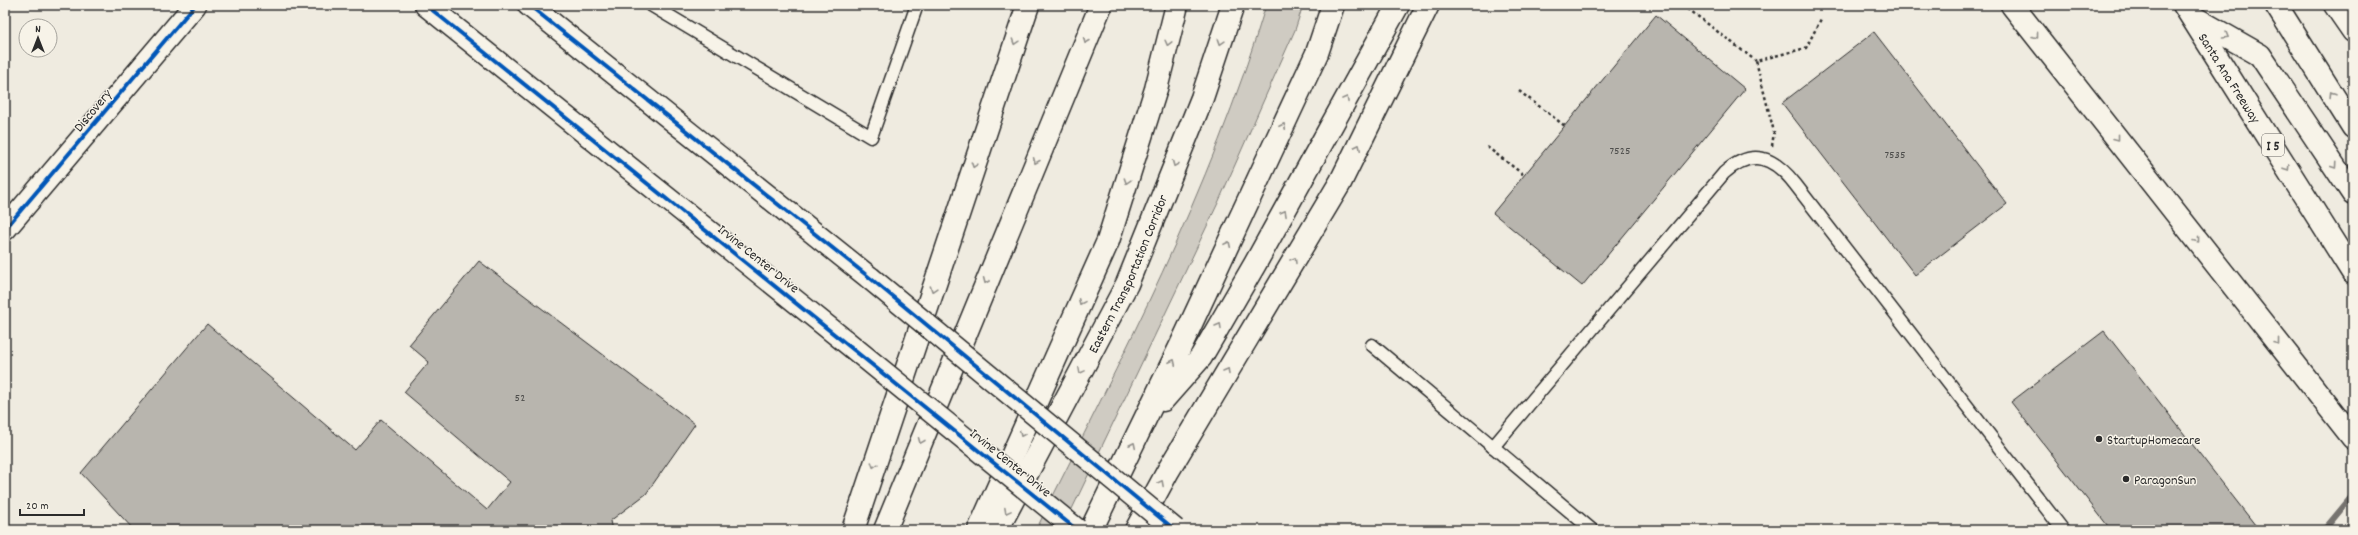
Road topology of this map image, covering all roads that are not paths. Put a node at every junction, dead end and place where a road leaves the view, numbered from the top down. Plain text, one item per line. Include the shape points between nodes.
1 (195, 5) edge
2 (426, 5) edge
3 (529, 5) edge
4 (652, 5) edge
5 (917, 5) edge
6 (1028, 5) edge
7 (1101, 5) edge
8 (1177, 5) edge
9 (1233, 5) edge
10 (1333, 5) edge
11 (1398, 5) edge
12 (1428, 5) edge
13 (2012, 5) edge
14 (2276, 5) edge
15 (2335, 5) edge
16 (666, 8) edge
17 (2188, 11) edge
18 (2353, 32) edge
19 (2353, 127) edge
20 (2353, 194) edge
21 (5, 229) edge
22 (2353, 273) edge
23 (1372, 345) dead end
24 (1144, 423) junction
25 (2353, 438) edge
26 (1493, 447) junction
27 (852, 530) edge
28 (885, 530) edge
29 (979, 530) edge
30 (997, 530) edge
31 (1077, 530) edge
32 (1091, 530) edge
33 (1136, 530) edge
34 (1175, 530) edge
35 (1592, 530) edge
36 (2063, 530) edge

1 - 21 main road, Discovery
2 - 31 main road, Irvine Center Drive, bridge
3 - 34 main road, bridge via 870,278
4 - 16 lane
5 - 16 lane via 872,137
6 -> 27 main road
7 -> 28 main road
8 -> 29 main road via 1156,90 1108,241
9 -> 30 main road, Eastern Transportation Corridor via 1202,98 1127,284
24 -> 10 main road via 1317,53
24 -> 11 main road via 1201,357
33 -> 12 main road via 1168,471 1340,183
13 -> 25 main road
19 -> 14 main road
15 - 18 main road
17 -> 20 main road via 2260,56
17 -> 22 main road, Santa Ana Freeway / I 5
23 - 26 lane
32 -> 24 main road
26 - 35 lane
26 - 36 lane via 1724,173 1736,163 1752,158 1770,160 1783,168

